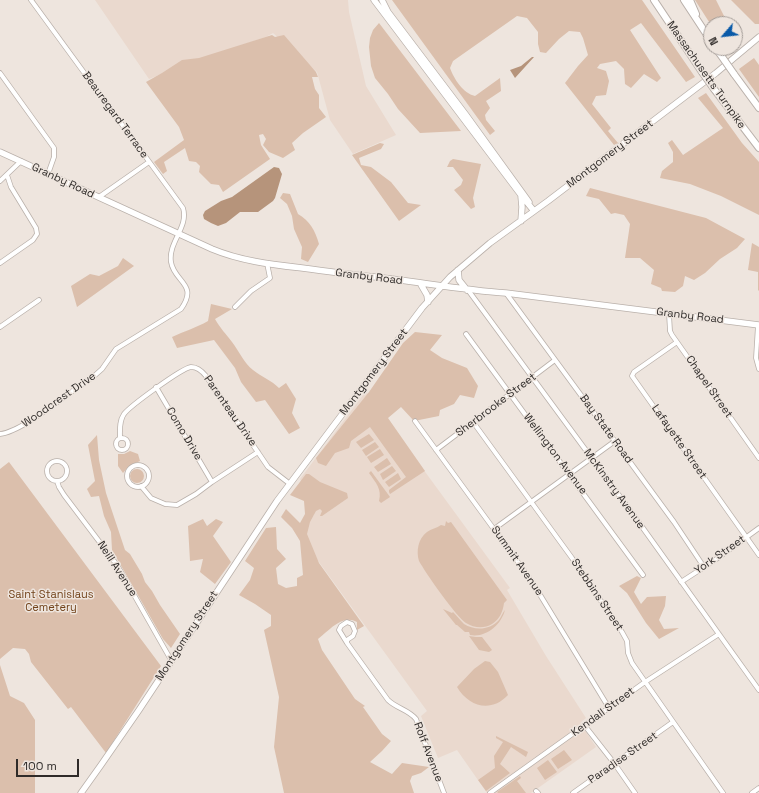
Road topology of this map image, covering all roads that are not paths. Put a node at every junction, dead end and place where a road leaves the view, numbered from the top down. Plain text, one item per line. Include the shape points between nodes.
1 (31, 0) edge
2 (374, 0) edge
3 (382, 0) edge
4 (684, 0) edge
5 (690, 0) edge
6 (655, 1) edge
7 (702, 28) joint
8 (759, 37) edge
9 (721, 56) edge
10 (0, 73) edge
11 (759, 108) edge
12 (759, 148) edge
13 (0, 152) edge
14 (21, 161) junction
15 (150, 162) junction
16 (48, 174) junction
17 (6, 175) junction
18 (0, 181) edge
19 (521, 195) junction
20 (99, 197) junction
21 (534, 211) junction
22 (521, 221) junction
23 (178, 234) junction
24 (0, 263) edge
25 (267, 264) junction
26 (458, 270) junction
27 (420, 283) junction
28 (442, 286) junction
29 (468, 290) junction
30 (506, 293) junction
31 (39, 300) dead end
32 (428, 302) junction
33 (235, 307) dead end
34 (669, 314) junction
35 (759, 325) edge
36 (0, 327) edge
37 (466, 334) dead end
38 (677, 342) junction
39 (555, 360) junction
40 (759, 369) edge
41 (533, 378) junction
42 (156, 387) junction
43 (510, 394) junction
44 (415, 421) dead end
45 (473, 422) junction
46 (0, 434) edge
47 (120, 438) dead end
48 (615, 441) junction
49 (436, 450) junction
50 (258, 452) junction
51 (592, 458) junction
52 (759, 458) edge
53 (570, 474) junction
54 (57, 481) junction
55 (212, 482) junction
56 (290, 484) junction
57 (141, 486) junction
58 (532, 502) junction
59 (759, 528) edge
60 (494, 529) junction
61 (746, 537) junction
62 (759, 555) edge
63 (704, 567) junction
64 (643, 575) dead end
65 (681, 582) junction
66 (719, 634) junction
67 (346, 643) junction
68 (171, 660) junction
69 (645, 682) junction
70 (759, 690) edge
71 (609, 708) junction
72 (673, 722) junction
73 (585, 726) junction
74 (614, 763) junction
75 (759, 788) edge
76 (80, 793) edge
77 (444, 793) edge
78 (490, 793) edge
79 (573, 793) edge
80 (635, 793) edge
81 (723, 793) edge
82 (752, 793) edge

1 - 15 street, Beauregard Terrace
2 - 19 main road
3 - 21 main road via 388,12 526,196
4 - 7 highway
5 - 7 highway
6 - 12 highway, Massachusetts Turnpike, bridge via 714,89
8 - 21 main road, Montgomery Street via 716,74
9 - 11 highway, bridge
10 - 16 street via 54,148 54,157
13 - 14 main road, Granby Road
14 - 16 main road, Granby Road
14 - 17 street
15 - 20 street
15 - 23 street, Beauregard Terrace via 183,208 184,223
16 - 20 main road, Granby Road
17 - 18 street
17 - 24 street via 37,233 33,240
19 - 21 main road
19 - 22 main road
20 - 23 main road, Granby Road
21 - 22 main road, Montgomery Street
22 - 26 main road, Montgomery Street
23 - 25 main road, Granby Road via 226,255
23 - 46 street, Woodcrest Drive via 171,263 187,290 186,302 181,309 116,349 102,369 62,399 12,431
25 - 27 main road, Granby Road
25 - 33 street via 270,278 251,291
26 - 28 main road, Montgomery Street
26 - 29 main road via 459,280
27 - 28 main road, Granby Road
27 - 32 main road
28 - 29 main road, Granby Road
28 - 32 main road, Montgomery Street
29 - 30 main road, Granby Road
29 - 41 street, McKinstry Avenue
30 - 34 main road, Granby Road
30 - 39 street, Bay State Road
31 - 36 street
32 - 56 main road, Montgomery Street
34 - 35 main road, Granby Road
34 - 38 street, Chapel Street via 670,331
35 - 40 street via 756,358
37 - 43 street, Wellington Avenue
38 - 52 street, Chapel Street
38 - 61 street, Lafayette Street via 632,376
39 - 41 street, Sherbrooke Street
39 - 48 street, Bay State Road
41 - 43 street, Sherbrooke Street
41 - 51 street, McKinstry Avenue
42 - 47 street, Parenteau Drive via 125,413 121,422
42 - 50 street, Parenteau Drive via 184,369 200,369
42 - 55 street, Como Drive
43 - 45 street, Sherbrooke Street
43 - 53 street, Wellington Avenue
44 - 49 street, Summit Avenue
45 - 49 street, Sherbrooke Street
45 - 58 street, Stebbins Street
48 - 51 street
48 - 63 street, Bay State Road
49 - 60 street, Summit Avenue
50 - 55 street
50 - 56 street, Parenteau Drive via 269,469
51 - 53 street
51 - 65 street, McKinstry Avenue
53 - 58 street
53 - 64 street, Wellington Avenue
54 - 54 street, Neill Avenue via 63,479 67,473 66,466 59,461 53,462 48,469 48,475
54 - 68 street, Neill Avenue via 64,495 117,566
55 - 57 street via 177,505 165,504 151,498
56 - 68 main road, Montgomery Street
57 - 57 street via 147,482 148,472 143,467 132,467 128,472 128,479 132,485
58 - 60 street
58 - 69 street, Stebbins Street via 622,632 628,644 631,661
59 - 61 street, York Street
60 - 71 street, Summit Avenue via 531,580
61 - 62 street, Lafayette Street
61 - 63 street, York Street
63 - 65 street, York Street
65 - 66 street, McKinstry Avenue
66 - 69 street, Kendall Street
66 - 70 street, McKinstry Avenue
67 - 67 street, Rolf Avenue via 355,631 354,626 347,622 339,630
67 - 77 street, Rolf Avenue via 388,700 416,719
68 - 76 main road, Montgomery Street via 113,749
69 - 71 street, Kendall Street
69 - 72 street, Stebbins Street
71 - 73 street, Kendall Street
72 - 74 street, Paradise Street
72 - 81 street, Stebbins Street
73 - 74 street
73 - 78 street, Kendall Street
74 - 79 street, Paradise Street
74 - 80 street
75 - 82 street

